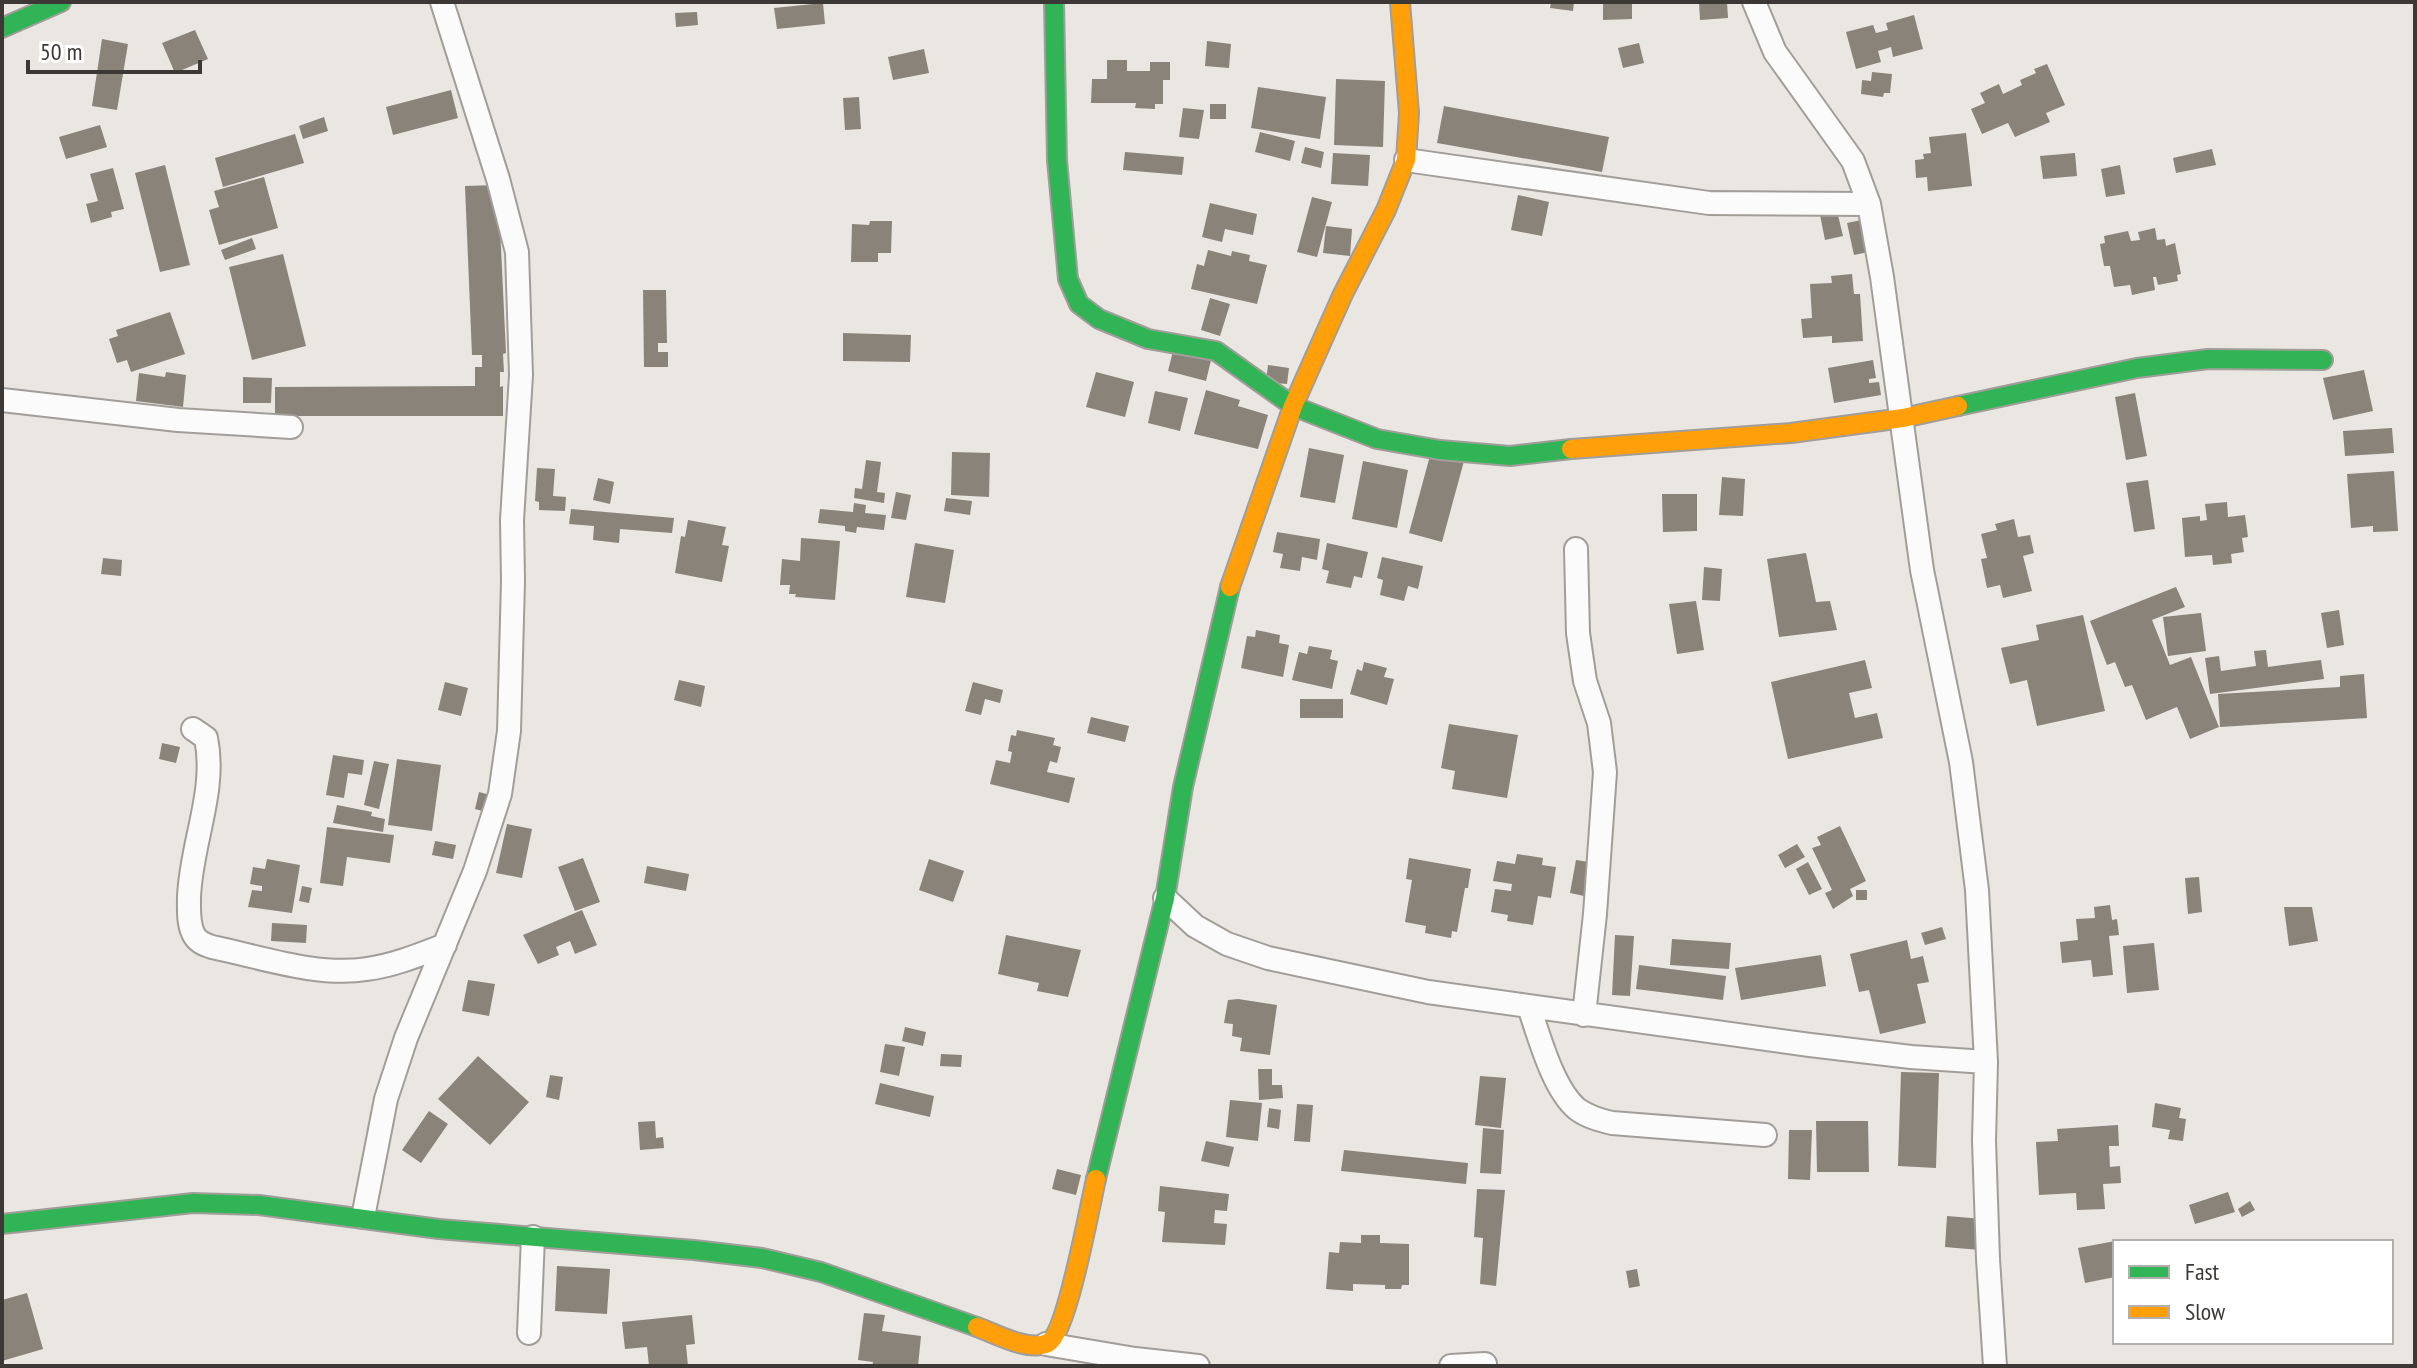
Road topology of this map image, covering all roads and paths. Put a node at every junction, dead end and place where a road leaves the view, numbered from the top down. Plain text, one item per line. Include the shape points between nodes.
1 (61, 2) edge
2 (442, 2) edge
3 (1054, 2) edge
4 (1400, 2) edge
5 (1754, 2) edge
6 (2, 28) edge
7 (1406, 160) junction
8 (1869, 204) junction
9 (2323, 360) dead end
10 (2, 400) edge
11 (1293, 406) junction
12 (1903, 418) junction
13 (291, 427) dead end
14 (1576, 549) dead end
15 (193, 729) dead end
16 (1165, 898) junction
17 (445, 945) junction
18 (1529, 1007) junction
19 (1584, 1015) junction
20 (1986, 1062) junction
21 (1765, 1135) dead end
22 (363, 1217) junction
23 (2, 1224) edge
24 (533, 1237) junction
25 (529, 1333) dead end
26 (1046, 1344) junction
27 (1485, 1364) dead end
28 (1198, 1366) edge
29 (1451, 1366) edge
30 (1995, 1366) edge

1 - 6 street
2 - 17 street via 517,252 521,375 505,762 475,871
3 - 11 street via 1057,160 1068,279 1079,304 1099,319 1148,339 1216,351
4 - 7 street via 1409,113
5 - 8 street via 1775,52 1853,161
7 - 8 street via 1709,203
7 - 11 street
8 - 12 street
9 - 12 street via 2208,359 2137,368
10 - 13 street
11 - 12 street via 1377,439 1510,456 1791,433
11 - 16 street via 1234,569 1183,787
12 - 20 street via 1922,570 1961,762 1977,890
14 - 19 street via 1578,633 1605,772
15 - 17 street via 206,738 209,769 190,875 192,933 201,943 335,971 400,963
16 - 18 street via 1195,926 1268,958
16 - 26 street via 1070,1297 1054,1338
17 - 22 street via 386,1099
18 - 19 street
18 - 21 street via 1563,1090 1591,1118
19 - 20 street via 1896,1056
20 - 30 street via 1984,1141
22 - 23 street via 193,1203
22 - 24 street
24 - 25 street
24 - 26 street via 762,1258 821,1272 1024,1344
26 - 28 street
27 - 29 street

